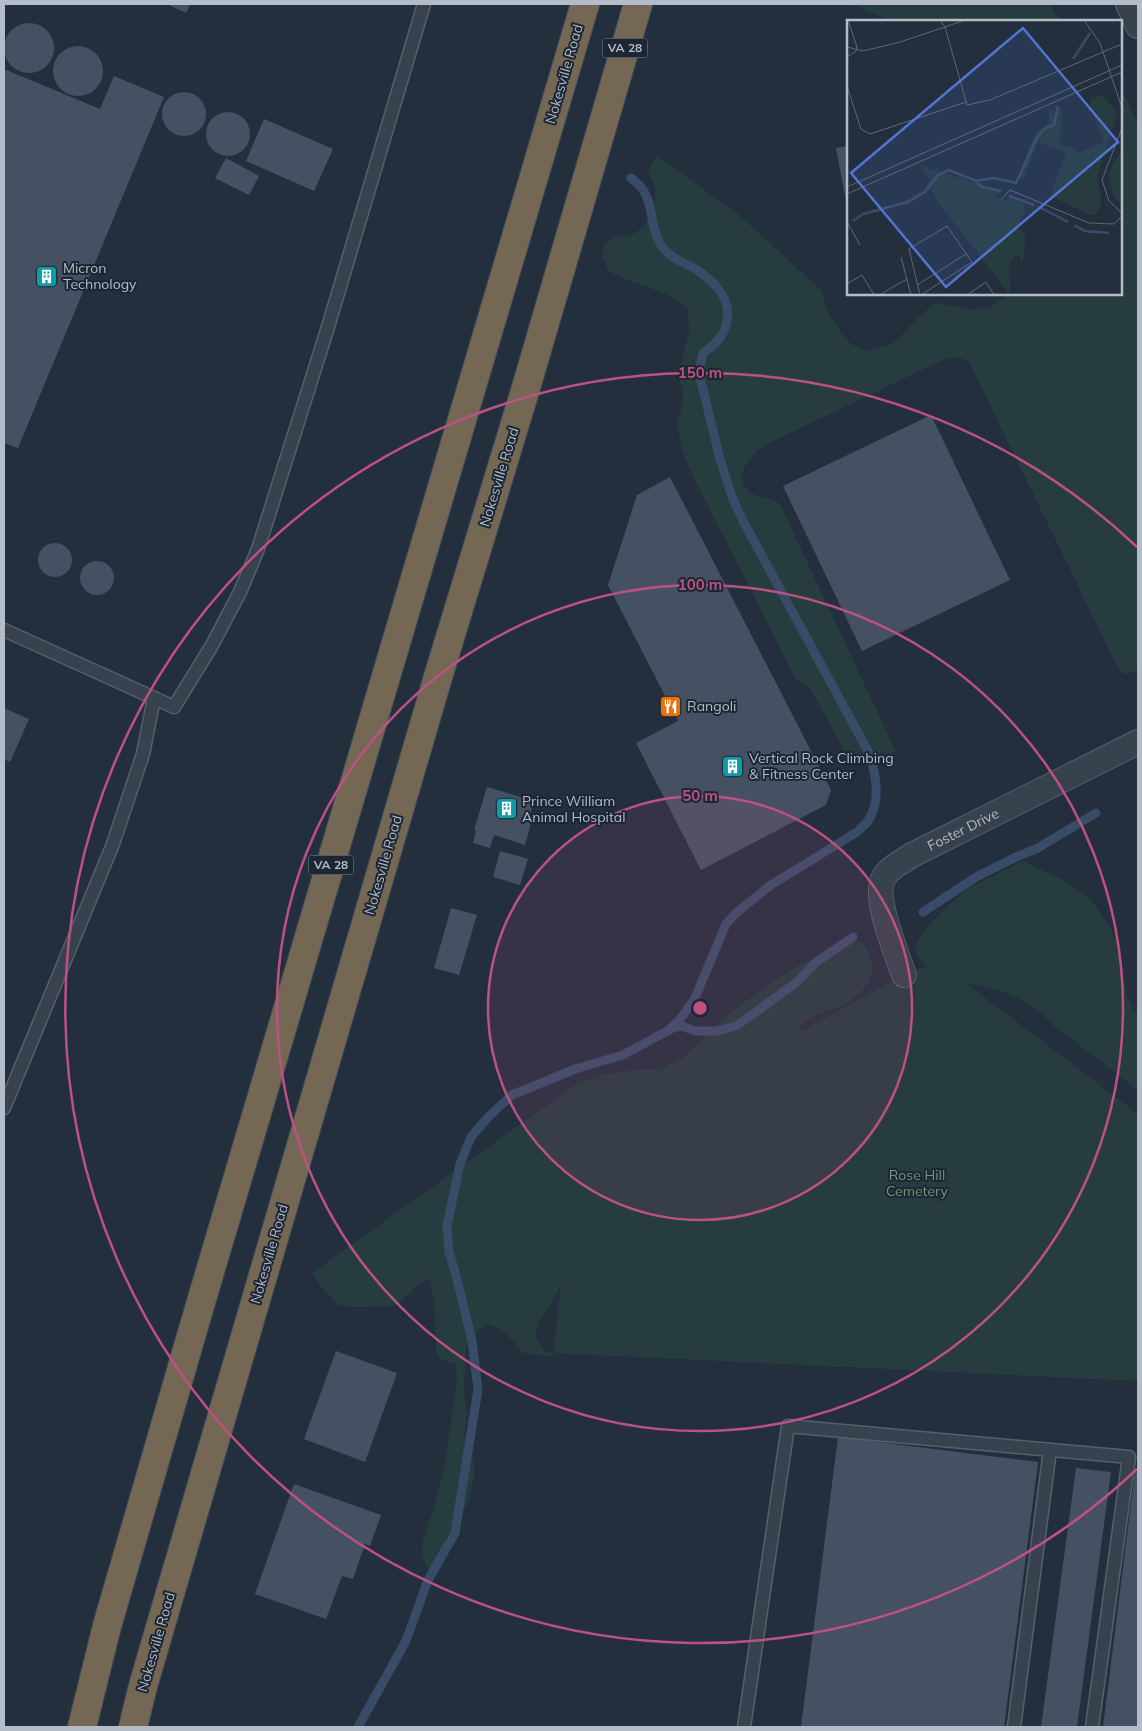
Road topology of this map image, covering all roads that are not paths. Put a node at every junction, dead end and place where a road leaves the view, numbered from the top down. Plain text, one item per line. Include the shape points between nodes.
1 (424, 4) edge
2 (585, 4) edge
3 (638, 4) edge
4 (1128, 4) edge
5 (1138, 26) edge
6 (4, 630) edge
7 (154, 698) junction
8 (1138, 742) edge
9 (904, 975) dead end
10 (4, 1108) edge
11 (1050, 1450) junction
12 (82, 1727) edge
13 (133, 1727) edge
14 (744, 1727) edge
15 (1014, 1727) edge
16 (1092, 1727) edge

1 - 7 lane via 258,549 211,647 174,707
2 - 12 highway, Nokesville Road / VA 28 via 107,1626
3 - 13 highway, Nokesville Road / VA 28 via 256,1298
4 - 5 street
6 - 7 lane
7 - 10 lane via 143,754 113,844
8 - 9 street, Foster Drive via 912,855 888,872 880,886 880,897
11 - 14 lane via 788,1426
11 - 15 lane
11 - 16 lane via 1128,1457

